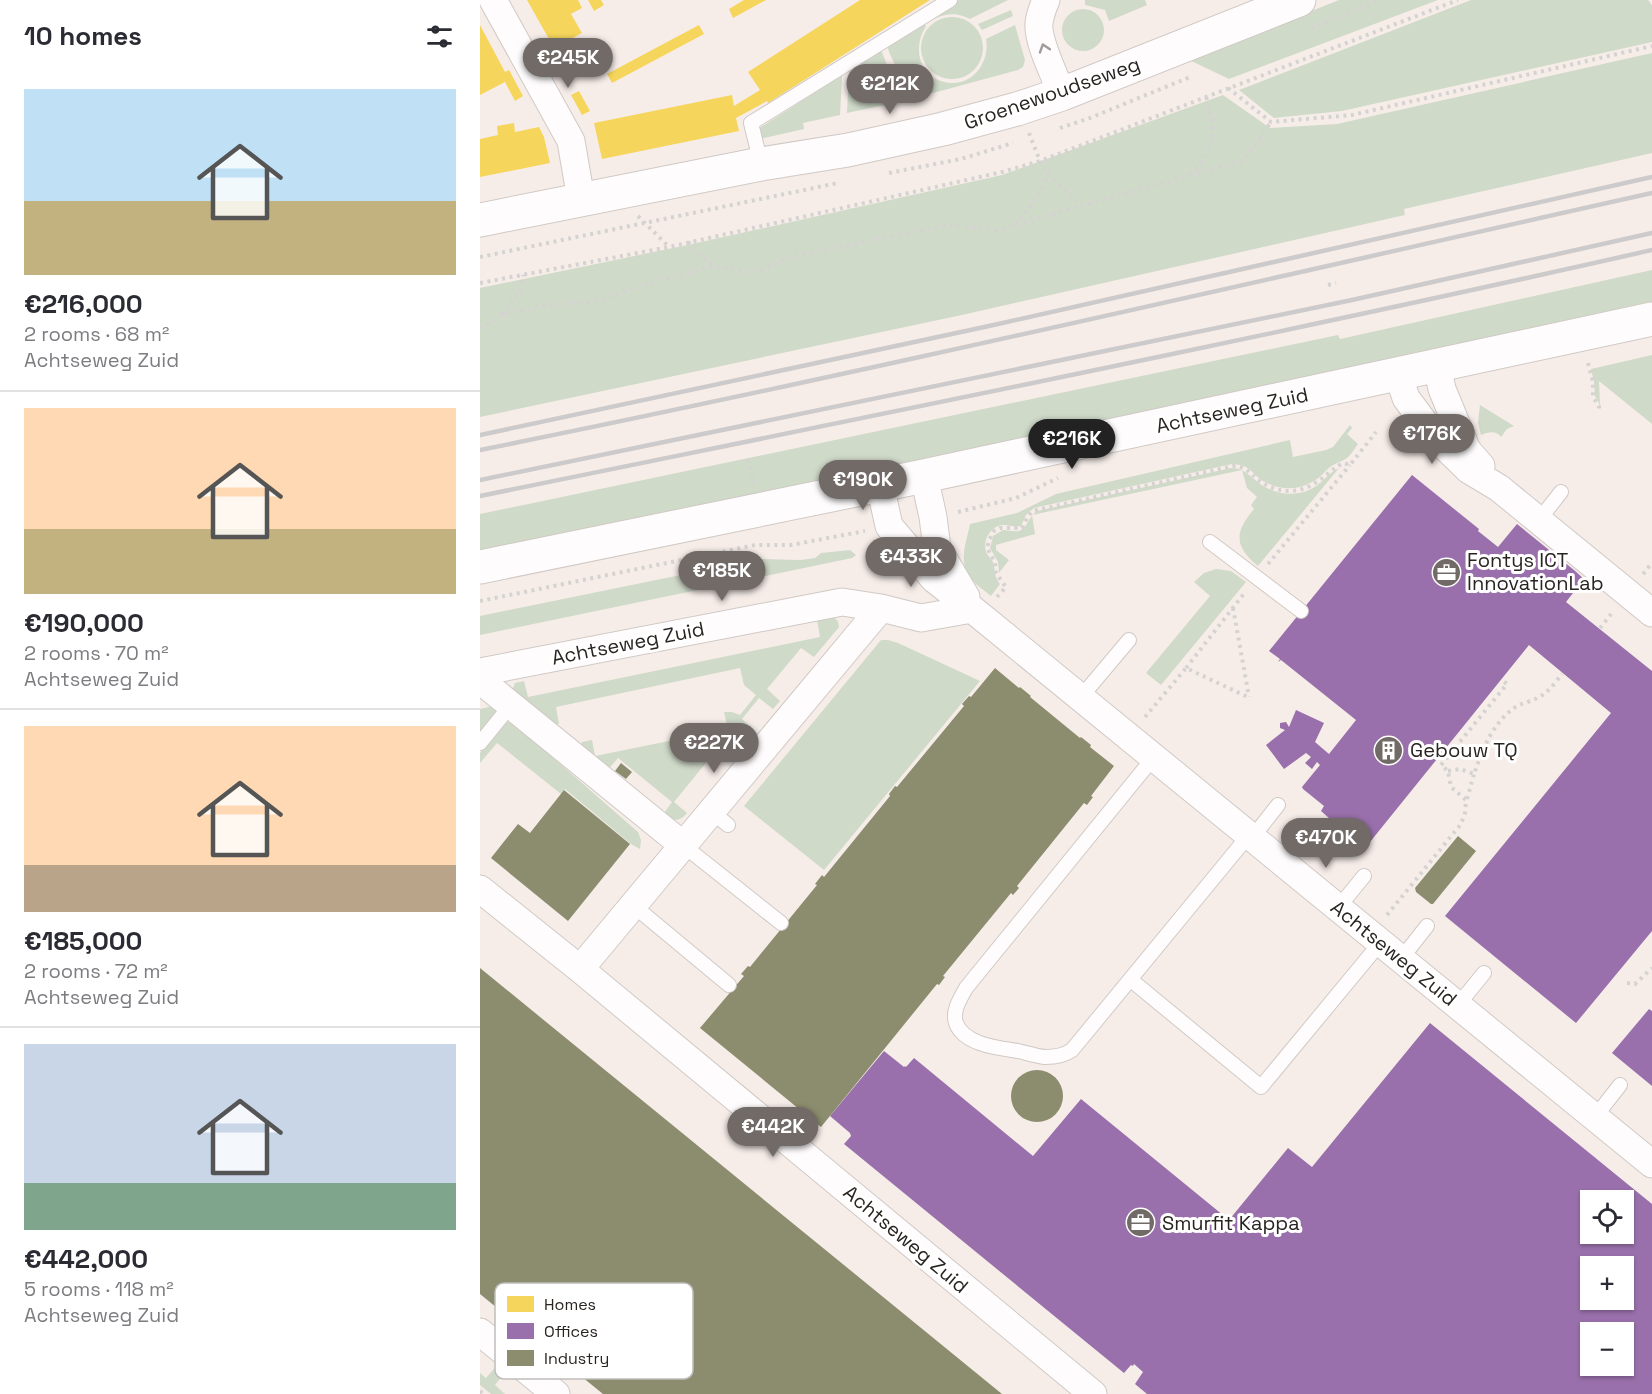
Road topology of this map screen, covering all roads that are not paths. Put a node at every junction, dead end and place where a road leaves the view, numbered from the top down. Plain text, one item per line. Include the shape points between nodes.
1 (493, 0) edge
2 (950, 0) edge
3 (1046, 0) edge
4 (1299, 0) edge
5 (561, 61) dead end
6 (535, 76) junction
7 (1062, 94) junction
8 (761, 164) junction
9 (581, 199) junction
10 (480, 220) edge
11 (1652, 319) edge
12 (1437, 366) junction
13 (1398, 374) junction
14 (924, 476) junction
15 (880, 485) junction
16 (1499, 488) junction
17 (1561, 492) dead end
18 (1539, 520) junction
19 (1210, 542) dead end
20 (480, 567) edge
21 (881, 608) junction
22 (1301, 611) dead end
23 (977, 613) junction
24 (1652, 613) edge
25 (1128, 640) dead end
26 (480, 672) edge
27 (480, 680) edge
28 (1081, 697) junction
29 (511, 705) junction
30 (480, 742) edge
31 (1154, 758) junction
32 (1278, 805) dead end
33 (1251, 836) junction
34 (684, 846) junction
35 (1364, 876) dead end
36 (480, 889) edge
37 (634, 906) junction
38 (1338, 908) junction
39 (781, 923) dead end
40 (1427, 926) dead end
41 (1384, 945) junction
42 (580, 969) junction
43 (1484, 973) dead end
44 (1131, 980) junction
45 (729, 985) dead end
46 (1458, 1005) junction
47 (1620, 1085) dead end
48 (1595, 1117) junction
49 (1651, 1162) edge
50 (480, 1332) edge
51 (495, 1344) edge
52 (538, 1379) edge
53 (556, 1394) edge
54 (1093, 1394) edge

1 - 6 street
2 - 8 lane via 751,123
7 -> 3 street via 1040,34
4 - 7 street, Groenewoudseweg
5 - 6 lane
6 - 9 street via 571,141
7 - 8 street, Groenewoudseweg via 943,129
8 - 9 street, Groenewoudseweg
9 - 10 street, Groenewoudseweg
11 - 12 street, Achtseweg Zuid
12 - 13 street, Achtseweg Zuid
12 - 16 street via 1442,389 1467,450
13 - 14 street, Achtseweg Zuid
13 - 16 street via 1406,398 1435,437 1469,470
14 - 15 street, Achtseweg Zuid
14 - 23 street, Achtseweg Zuid via 937,548
15 - 20 street, Achtseweg Zuid
15 - 23 street, Achtseweg Zuid via 889,526 934,579
16 - 18 street
17 - 18 lane
18 - 24 street
19 - 22 lane
21 - 23 street, Achtseweg Zuid via 921,618
21 - 26 street, Achtseweg Zuid via 842,602
21 - 34 street via 720,818
23 - 28 street, Achtseweg Zuid
25 - 28 lane
27 - 29 street
28 - 31 street, Achtseweg Zuid
29 - 30 lane
29 - 34 street via 567,740
31 - 33 street, Achtseweg Zuid
31 - 44 lane via 966,988 956,1008 956,1022 962,1032 983,1045 1047,1057 1067,1054
32 - 33 lane
33 - 38 street, Achtseweg Zuid
33 - 44 lane
34 - 37 street
34 - 39 lane
35 - 38 lane
36 - 42 street, Achtseweg Zuid
37 - 42 street
37 - 45 lane
38 - 41 street, Achtseweg Zuid
40 - 41 lane
41 - 44 lane via 1261,1087
41 - 46 street, Achtseweg Zuid
42 - 54 street, Achtseweg Zuid
43 - 46 lane
46 - 48 street, Achtseweg Zuid
47 - 48 lane
48 - 49 street, Achtseweg Zuid
50 - 51 street
52 - 53 street

